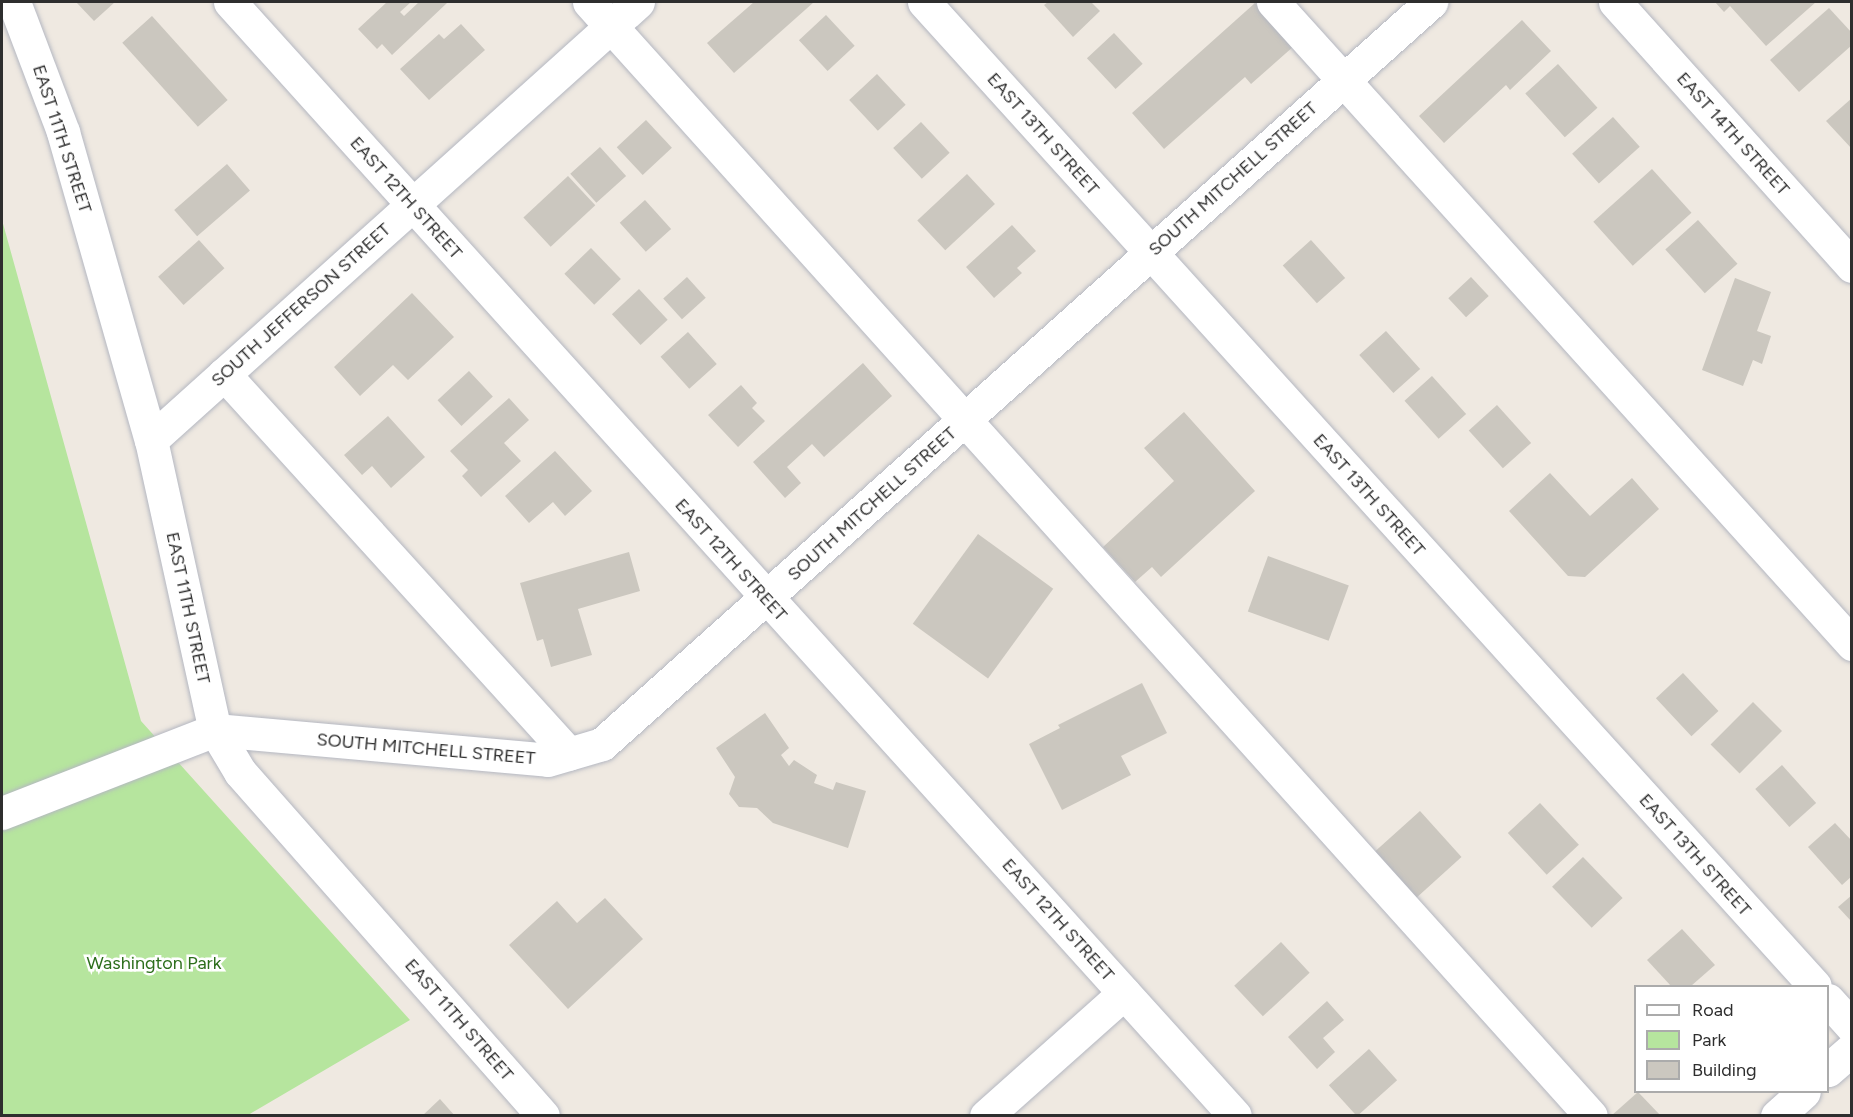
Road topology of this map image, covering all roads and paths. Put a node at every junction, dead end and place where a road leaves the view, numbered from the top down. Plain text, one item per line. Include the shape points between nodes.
1 (14, 2) edge
2 (230, 2) edge
3 (589, 2) edge
4 (638, 2) edge
5 (924, 2) edge
6 (1273, 2) edge
7 (1431, 2) edge
8 (1615, 2) edge
9 (611, 26) junction
10 (1344, 80) junction
11 (412, 205) junction
12 (1150, 254) junction
13 (1851, 266) edge
14 (224, 374) junction
15 (966, 420) junction
16 (151, 440) junction
17 (766, 600) junction
18 (1851, 644) edge
19 (215, 730) junction
20 (569, 754) junction
21 (2, 813) edge
22 (1813, 985) edge
23 (1124, 993) junction
24 (1829, 1002) edge
25 (1851, 1026) edge
26 (1851, 1049) edge
27 (1829, 1068) edge
28 (1803, 1093) edge
29 (543, 1116) edge
30 (986, 1116) edge
31 (1235, 1116) edge
32 (1591, 1116) edge
33 (1777, 1116) edge

1 - 16 street, EAST 11TH STREET via 63,132
2 - 11 street, EAST 12TH STREET
3 - 9 street
4 - 9 street, SOUTH JEFFERSON STREET
5 - 12 street, EAST 13TH STREET
6 - 10 street
7 - 10 street, SOUTH MITCHELL STREET
8 - 13 street, EAST 14TH STREET
9 - 11 street, SOUTH JEFFERSON STREET
9 - 15 street
10 - 12 street, SOUTH MITCHELL STREET
10 - 18 street
11 - 14 street, SOUTH JEFFERSON STREET
11 - 17 street, EAST 12TH STREET
12 - 15 street, SOUTH MITCHELL STREET
12 - 22 street, EAST 13TH STREET
14 - 16 street, SOUTH JEFFERSON STREET
14 - 20 street
15 - 17 street, SOUTH MITCHELL STREET
15 - 32 street
16 - 19 street, EAST 11TH STREET
17 - 20 street, SOUTH MITCHELL STREET via 602,744
17 - 23 street, EAST 12TH STREET
19 - 20 street, SOUTH MITCHELL STREET via 548,760
19 - 21 street
19 - 29 street, EAST 11TH STREET via 240,772
23 - 30 street
23 - 31 street, EAST 12TH STREET
24 - 25 street
26 - 27 street
28 - 33 street

